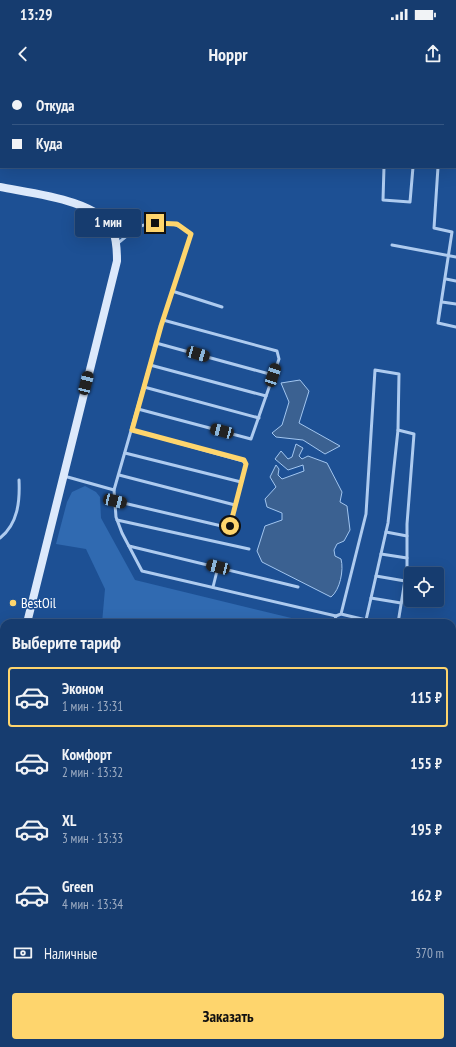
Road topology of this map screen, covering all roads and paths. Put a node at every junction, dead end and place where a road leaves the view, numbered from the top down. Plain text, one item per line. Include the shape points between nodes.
1 (384, 168) edge
2 (413, 168) edge
3 (438, 168) edge
4 (0, 186) edge
5 (117, 244) junction
6 (392, 244) dead end
7 (449, 257) junction
8 (456, 257) edge
9 (446, 279) junction
10 (456, 281) edge
11 (172, 291) junction
12 (442, 302) junction
13 (456, 304) edge
14 (222, 307) dead end
15 (163, 320) junction
16 (456, 327) edge
17 (156, 343) junction
18 (150, 365) junction
19 (273, 375) junction
20 (144, 387) junction
21 (266, 396) junction
22 (138, 409) junction
23 (259, 418) junction
24 (132, 430) junction
25 (398, 430) junction
26 (125, 453) junction
27 (62, 475) junction
28 (119, 475) junction
29 (18, 480) dead end
30 (241, 482) junction
31 (114, 490) junction
32 (115, 501) junction
33 (235, 505) junction
34 (117, 520) junction
35 (386, 532) junction
36 (407, 536) junction
37 (0, 538) edge
38 (129, 546) junction
39 (249, 550) dead end
40 (381, 554) junction
41 (407, 558) junction
42 (218, 567) junction
43 (406, 567) edge
44 (376, 576) junction
45 (404, 581) edge
46 (404, 586) edge
47 (213, 587) junction
48 (298, 587) dead end
49 (371, 598) junction
50 (401, 603) junction
51 (341, 614) junction
52 (336, 616) junction
53 (360, 618) joint
54 (28, 619) edge
55 (335, 619) edge
56 (363, 619) edge
57 (366, 619) edge
58 (399, 619) edge

1 - 2 lane via 382,200 410,202
3 - 7 lane via 434,228 452,232
4 - 5 street via 93,210 105,219 113,230
5 - 11 lane via 146,225 177,224 185,228 191,234
5 - 27 street via 117,261
6 - 7 lane
7 - 8 lane
7 - 9 lane
9 - 10 lane
9 - 12 lane
11 - 14 lane
11 - 15 lane
12 - 13 lane
12 - 16 lane via 438,323
15 - 17 lane
15 - 19 lane via 277,352 279,359
17 - 18 lane
17 - 19 lane
18 - 20 lane
18 - 21 lane
19 - 21 lane
20 - 22 lane
20 - 23 lane
21 - 23 lane
22 - 23 lane via 250,439
22 - 24 lane
24 - 26 lane
24 - 30 lane via 244,460 246,464
25 - 35 lane
25 - 36 lane via 414,434
25 - 51 lane via 399,374 375,370 366,514
26 - 28 lane
26 - 30 lane
27 - 31 lane
27 - 54 street
28 - 31 lane
28 - 33 lane
29 - 37 lane via 16,518
30 - 33 lane
31 - 32 lane
32 - 33 lane via 226,527 230,526
32 - 34 lane
34 - 38 lane
34 - 39 lane
35 - 36 lane
35 - 40 lane
36 - 41 lane
38 - 42 lane
38 - 47 lane via 142,571
40 - 41 lane
40 - 44 lane
41 - 43 lane
42 - 47 lane
42 - 48 lane
44 - 45 lane
44 - 49 lane
46 - 50 lane
47 - 52 lane
49 - 50 lane
49 - 57 lane
50 - 58 lane
51 - 52 lane
51 - 53 lane
52 - 55 lane
53 - 56 lane

